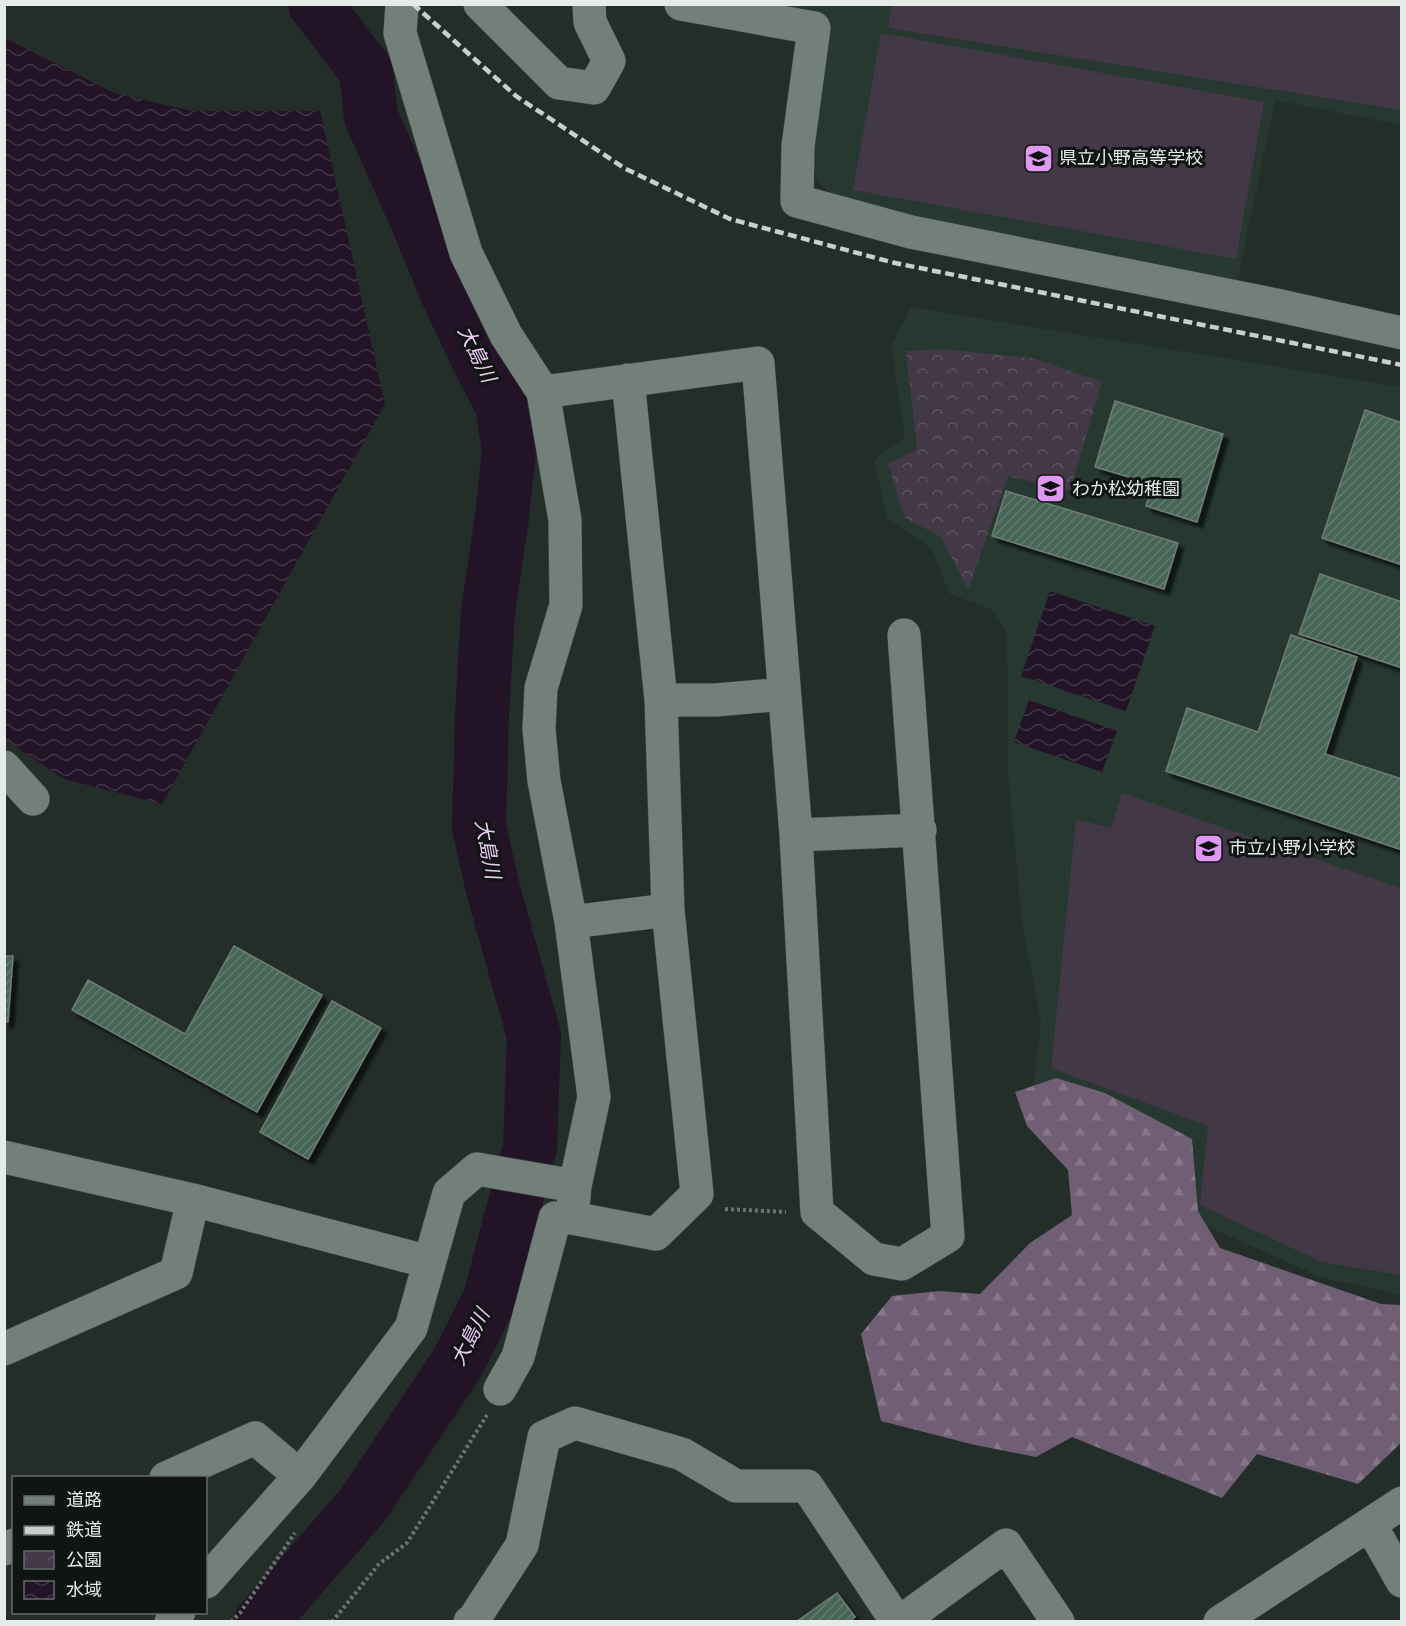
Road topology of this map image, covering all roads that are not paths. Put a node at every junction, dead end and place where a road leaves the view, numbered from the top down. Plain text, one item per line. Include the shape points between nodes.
1 (402, 4) edge
2 (480, 4) edge
3 (590, 4) edge
4 (681, 4) edge
5 (1401, 333) edge
6 (628, 380) junction
7 (543, 392) junction
8 (904, 635) dead end
9 (784, 694) junction
10 (661, 700) junction
11 (4, 767) edge
12 (33, 799) dead end
13 (920, 830) junction
14 (796, 836) junction
15 (668, 910) junction
16 (571, 922) junction
17 (4, 1156) edge
18 (575, 1186) junction
19 (193, 1200) junction
20 (572, 1218) junction
21 (429, 1262) junction
22 (4, 1349) edge
23 (500, 1389) road end
24 (170, 1476) edge
25 (300, 1476) junction
26 (1401, 1503) edge
27 (1370, 1524) junction
28 (207, 1581) edge
29 (1401, 1581) edge
30 (470, 1622) edge
31 (899, 1622) edge
32 (1058, 1622) edge
33 (1220, 1622) edge

1 - 7 street via 400,33 466,253 506,334
2 - 3 street via 559,83 594,88 609,60 590,22
4 - 5 street via 814,28 798,146 797,201 911,232
6 - 7 street
6 - 9 street via 758,363
6 - 10 street
7 - 16 street via 565,520 566,605 541,688 539,729 544,781
8 - 13 street
9 - 10 street
9 - 14 street
10 - 15 street
11 - 12 street
13 - 14 street
13 - 14 street via 948,1236 902,1264 874,1259 817,1212
15 - 16 street
15 - 20 street via 697,1194 656,1234
16 - 18 street via 594,1097
17 - 19 street
18 - 20 street
18 - 21 street via 477,1169 449,1193
19 - 21 street
19 - 22 street via 176,1273
20 - 23 street via 555,1218 518,1357
21 - 25 street via 411,1328
24 - 25 street via 255,1438
25 - 28 street
26 - 27 street
27 - 29 street
27 - 33 street
30 - 31 street via 522,1545 544,1437 575,1423 682,1454 736,1486 807,1486
31 - 32 street via 1006,1545

